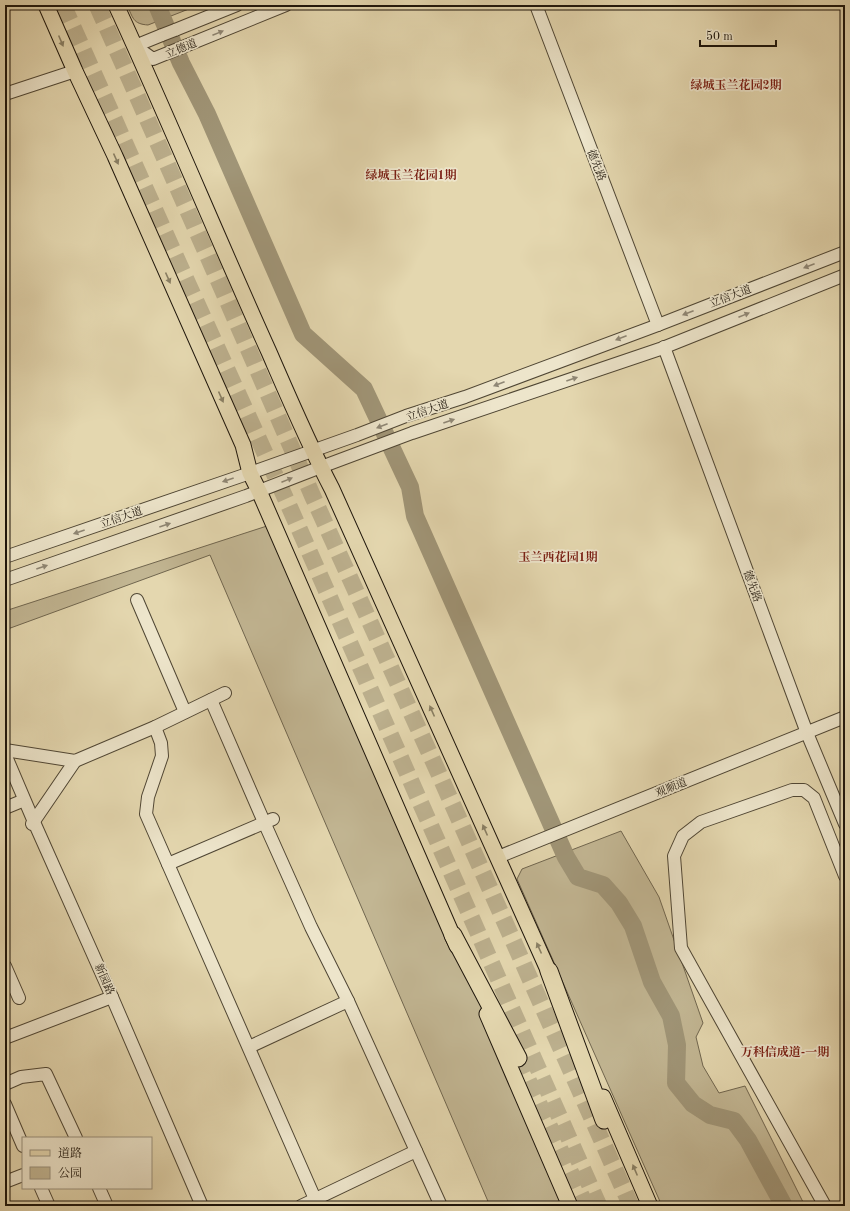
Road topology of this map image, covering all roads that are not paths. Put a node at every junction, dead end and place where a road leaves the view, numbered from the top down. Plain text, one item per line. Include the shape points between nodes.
1 (46, 5) edge
2 (116, 5) edge
3 (237, 5) edge
4 (286, 5) edge
5 (536, 5) edge
6 (542, 5) edge
7 (135, 46) junction
8 (75, 71) junction
9 (5, 94) edge
10 (845, 252) edge
11 (845, 275) edge
12 (660, 324) junction
13 (667, 346) junction
14 (314, 450) junction
15 (321, 467) junction
16 (250, 473) junction
17 (259, 491) junction
18 (5, 557) edge
19 (5, 580) edge
20 (137, 600) dead end
21 (225, 693) dead end
22 (211, 700) junction
23 (185, 712) junction
24 (845, 718) edge
25 (845, 723) edge
26 (155, 727) junction
27 (810, 734) junction
28 (5, 750) edge
29 (5, 754) edge
30 (75, 761) junction
31 (5, 762) edge
32 (22, 801) junction
33 (5, 808) edge
34 (845, 812) edge
35 (268, 820) junction
36 (33, 823) junction
37 (845, 824) edge
38 (499, 859) junction
39 (168, 864) junction
40 (845, 876) edge
41 (452, 935) junction
42 (5, 966) edge
43 (549, 971) junction
44 (19, 998) dead end
45 (110, 998) junction
46 (348, 1001) junction
47 (5, 1038) edge
48 (248, 1047) junction
49 (518, 1058) tunnel mouth
50 (5, 1084) edge
51 (5, 1104) edge
52 (604, 1120) dead end
53 (76, 1137) edge
54 (22, 1144) edge
55 (416, 1151) junction
56 (22, 1175) edge
57 (5, 1182) edge
58 (42, 1189) edge
59 (99, 1189) edge
60 (315, 1200) junction
61 (49, 1206) edge
62 (107, 1206) edge
63 (198, 1206) edge
64 (202, 1206) edge
65 (303, 1206) edge
66 (441, 1206) edge
67 (570, 1206) edge
68 (650, 1206) edge
69 (825, 1206) edge

1 -> 8 main road
2 - 7 main road
3 - 7 street, 立德道, bridge
7 -> 4 street, 立德道 via 154,59
5 - 12 street, 德先路
6 - 12 street, 德先路
7 - 14 main road via 230,267
8 - 9 street
8 -> 16 main road via 243,445
10 -> 12 street, 立信大道
13 -> 11 street, 立信大道
12 -> 14 street, 立信大道
15 -> 13 street, 立信大道 via 412,433
13 - 27 street, 德先路
14 - 15 main road
14 - 16 street, 立信大道
17 -> 15 street, 立信大道
38 -> 15 main road
16 - 17 main road
16 -> 18 street, 立信大道
19 -> 17 street, 立信大道
17 - 41 main road
20 - 23 street
21 - 22 street
22 - 23 street
22 - 35 street
23 - 26 street
24 - 27 street, 观顺道
25 - 27 street, 观顺道
26 - 30 street
26 - 39 street via 161,743 162,756 148,797 146,814
27 - 34 street, 德先路
27 - 37 street, 德先路
27 - 38 street, 观顺道
28 - 30 street
29 - 36 street, 新园路
30 - 36 street
31 - 32 street, 新园路
32 - 33 street
32 - 36 street, 新园路
35 - 39 street
35 - 46 street via 311,927
36 - 45 street, 新园路
43 -> 38 main road
39 - 48 street
40 - 69 street via 814,798 804,790 792,790 701,822 683,836 674,856 681,948
41 - 49 highway
41 - 67 main road
42 - 44 street
43 - 52 highway
68 -> 43 main road
45 - 47 street
45 - 63 street, 新园路
45 - 64 street, 新园路
46 - 48 street
46 - 55 street
48 - 60 street
50 - 53 street via 21,1076 46,1074
51 - 54 street
55 - 60 street
55 - 66 street
56 - 57 street
58 - 61 street
59 - 62 street
60 - 65 street

